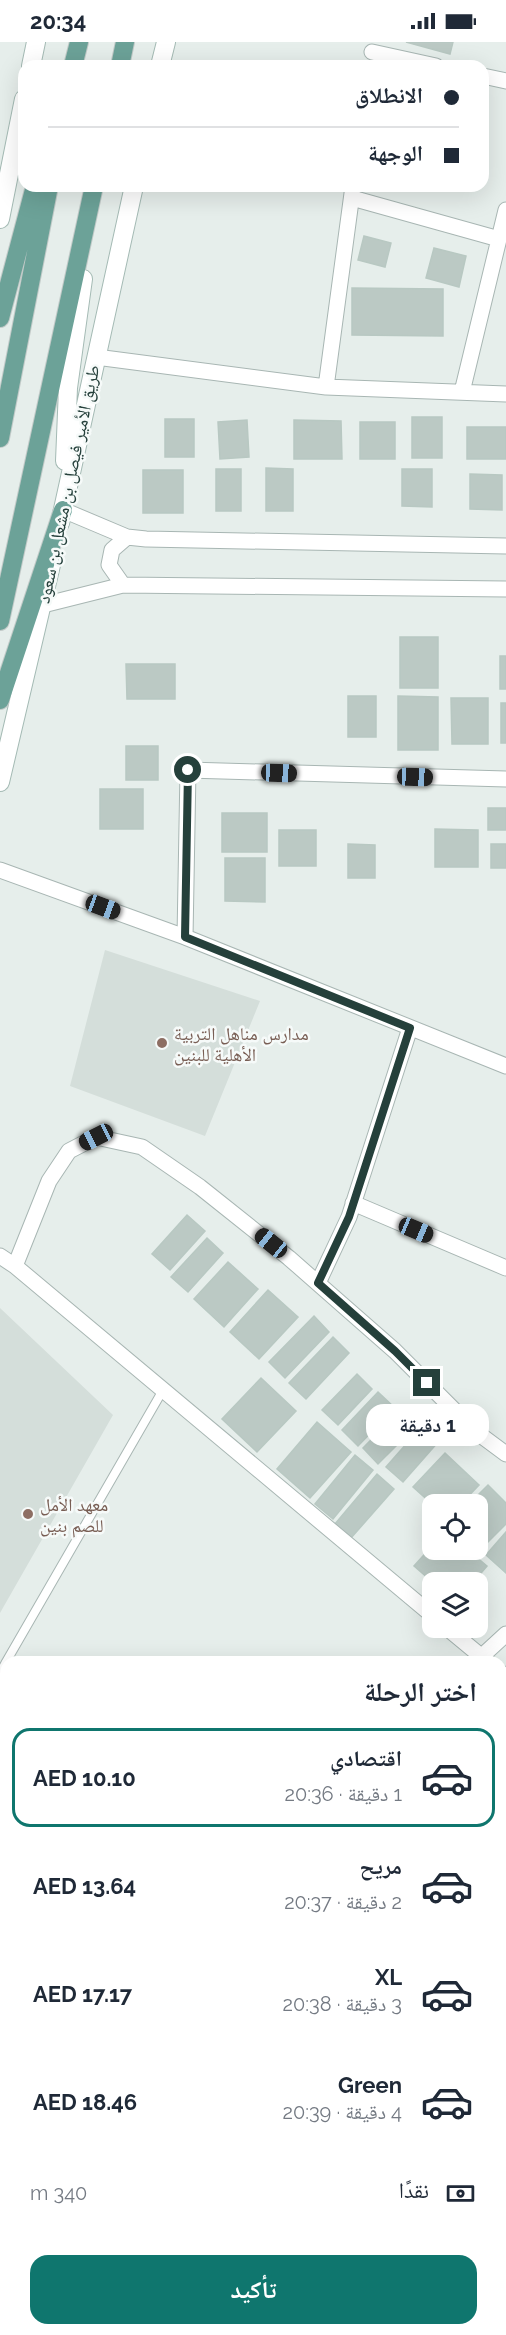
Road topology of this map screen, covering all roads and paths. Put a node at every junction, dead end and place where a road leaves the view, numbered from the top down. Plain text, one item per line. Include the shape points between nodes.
1 (36, 42) edge
2 (79, 42) edge
3 (125, 42) edge
4 (166, 42) edge
5 (372, 53) edge
6 (32, 60) edge
7 (74, 60) edge
8 (121, 60) edge
9 (162, 60) edge
10 (406, 60) edge
11 (489, 77) edge
12 (506, 81) edge
13 (18, 128) edge
14 (33, 192) edge
15 (48, 192) edge
16 (95, 192) edge
17 (96, 192) edge
18 (133, 192) edge
19 (352, 192) edge
20 (506, 210) edge
21 (0, 216) edge
22 (499, 239) junction
23 (0, 318) edge
24 (96, 357) junction
25 (326, 387) junction
26 (462, 392) junction
27 (506, 394) edge
28 (0, 438) edge
29 (63, 510) junction
30 (128, 537) junction
31 (506, 546) edge
32 (123, 585) junction
33 (506, 589) edge
34 (43, 605) junction
35 (0, 621) edge
36 (0, 700) edge
37 (506, 779) edge
38 (0, 782) edge
39 (0, 870) edge
40 (185, 937) junction
41 (410, 1028) junction
42 (506, 1066) edge
43 (353, 1203) junction
44 (0, 1256) edge
45 (15, 1266) junction
46 (506, 1268) edge
47 (318, 1283) junction
48 (163, 1390) junction
49 (506, 1454) edge
50 (422, 1607) edge
51 (506, 1634) edge
52 (459, 1638) edge
53 (9, 1656) edge
54 (480, 1656) edge
55 (487, 1656) edge

1 - 6 main road
2 - 7 main road
3 - 8 main road
4 - 9 main road
5 - 10 street
11 - 12 street
13 - 21 main road
14 - 23 main road
15 - 28 main road
16 - 35 main road, طريق الأمير فيصل بن مشعل بن سعود
17 - 29 main road via 97,212 78,299 68,388
18 - 24 main road, طريق الأمير فيصل بن مشعل بن سعود
19 - 22 street
19 - 25 street
20 - 22 street
22 - 26 street
24 - 25 street
24 - 29 main road, طريق الأمير فيصل بن مشعل بن سعود
25 - 26 street
26 - 27 street
29 - 30 street
29 - 34 main road, طريق الأمير فيصل بن مشعل بن سعود
29 - 36 main road
30 - 31 street
30 - 32 street via 112,550 109,566
32 - 33 street
32 - 34 street
34 - 38 main road, طريق الأمير فيصل بن مشعل بن سعود
37 - 40 street via 188,770
39 - 40 street
40 - 41 street
41 - 42 street
41 - 43 street
43 - 46 street
43 - 47 street
44 - 45 street
45 - 47 street via 49,1181 69,1151 96,1137 142,1148 200,1187
45 - 48 street
47 - 49 street via 395,1351 476,1431
48 - 50 street
48 - 53 lane
51 - 55 street
52 - 54 street

